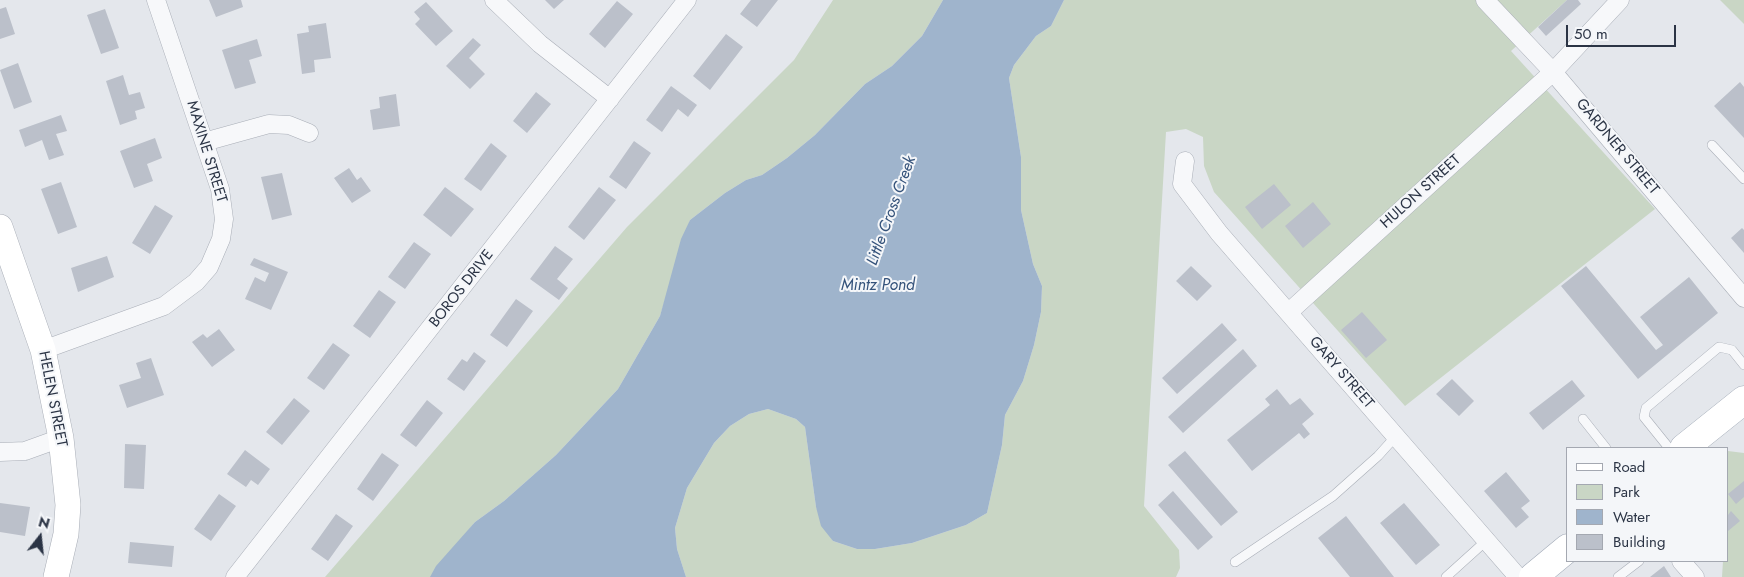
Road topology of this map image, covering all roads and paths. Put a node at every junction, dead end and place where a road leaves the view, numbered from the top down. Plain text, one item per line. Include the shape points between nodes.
1 (156, 0) edge
2 (494, 0) edge
3 (687, 0) edge
4 (1485, 0) edge
5 (1620, 0) edge
6 (1553, 72) junction
7 (610, 99) junction
8 (309, 133) dead end
9 (204, 142) junction
10 (1712, 145) dead end
11 (1185, 161) dead end
12 (1744, 179) edge
13 (0, 227) edge
14 (1744, 298) edge
15 (1289, 312) junction
16 (43, 350) junction
17 (1744, 365) edge
18 (1741, 408) edge
19 (1583, 420) dead end
20 (1396, 436) junction
21 (61, 438) junction
22 (1605, 447) edge
23 (1668, 447) edge
24 (1685, 447) edge
25 (0, 452) edge
26 (1487, 540) junction
27 (1566, 550) edge
28 (1235, 562) dead end
29 (1638, 562) edge
30 (1682, 562) edge
31 (56, 577) edge
32 (236, 577) edge
33 (1446, 577) edge
34 (1518, 577) edge
35 (1533, 577) edge
36 (1618, 577) edge
37 (1695, 577) edge

1 - 9 street, MAXINE STREET
2 - 7 street via 540,44
3 - 7 street, BOROS DRIVE
4 - 6 street, GARDNER STREET
5 - 6 street, HULON STREET
6 - 14 street, GARDNER STREET
6 - 15 street, HULON STREET
7 - 32 street, BOROS DRIVE
8 - 9 street via 289,125 269,124
9 - 16 street, MAXINE STREET via 220,189 224,219 221,239 209,267 196,282 164,306
10 - 12 lane
11 - 15 street, GARY STREET via 1182,184 1219,233
13 - 16 street, HELEN STREET
15 - 20 street, GARY STREET
16 - 21 street, HELEN STREET
17 - 23 lane via 1732,350 1719,347 1646,408 1644,417
18 - 24 main road
19 - 22 lane
20 - 26 street, GARY STREET
20 - 28 lane via 1333,496
21 - 25 street via 25,451
21 - 31 street, HELEN STREET via 68,505 66,534
26 - 33 lane
26 - 34 street, GARY STREET
27 - 35 main road
29 - 36 lane
30 - 37 street

